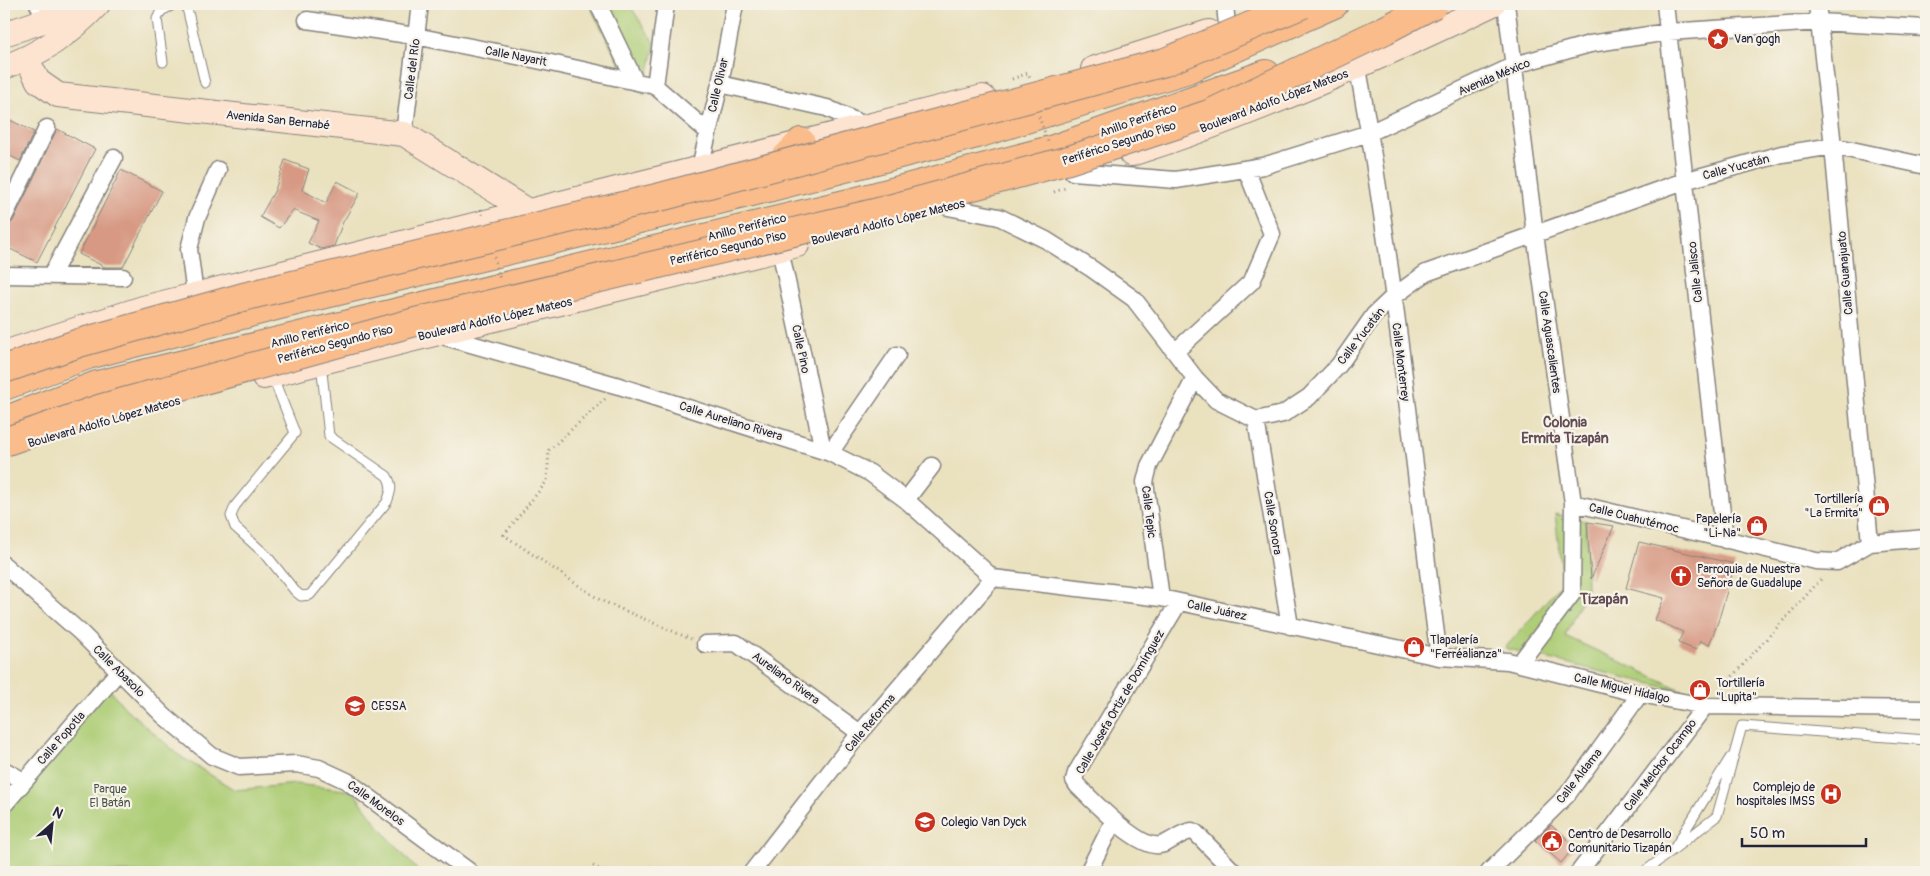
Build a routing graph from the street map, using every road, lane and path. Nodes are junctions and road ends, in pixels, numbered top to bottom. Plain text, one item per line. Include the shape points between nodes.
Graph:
1 (86, 4) edge
2 (98, 4) edge
3 (175, 4) edge
4 (186, 4) edge
5 (420, 4) edge
6 (598, 4) edge
7 (666, 4) edge
8 (735, 4) edge
9 (1275, 4) edge
10 (1304, 4) edge
11 (1334, 4) edge
12 (1418, 4) edge
13 (1434, 4) edge
14 (1493, 4) edge
15 (1506, 4) edge
16 (1665, 4) edge
17 (1817, 4) edge
18 (42, 12) edge
19 (1226, 15) edge
20 (307, 20) dead end
21 (1819, 22) junction
22 (1926, 28) edge
23 (1668, 32) junction
24 (4, 34) edge
25 (416, 36) junction
26 (27, 59) junction
27 (164, 62) dead end
28 (1515, 65) junction
29 (4, 67) edge
30 (1358, 69) junction
31 (1028, 73) dead end
32 (635, 81) junction
33 (205, 83) dead end
34 (720, 84) junction
35 (655, 86) junction
36 (1015, 87) dead end
37 (1038, 116) dead end
38 (866, 126) junction
39 (47, 128) dead end
40 (707, 131) junction
41 (1370, 133) junction
42 (404, 134) junction
43 (802, 142) junction
44 (1833, 146) junction
45 (1050, 149) dead end
46 (114, 158) dead end
47 (700, 166) junction
48 (1926, 166) edge
49 (1246, 169) junction
50 (218, 170) dead end
51 (1071, 179) junction
52 (1684, 181) junction
53 (1051, 184) dead end
54 (752, 192) junction
55 (948, 207) junction
56 (481, 209) dead end
57 (526, 210) junction
58 (4, 218) edge
59 (486, 228) dead end
60 (1535, 234) junction
61 (780, 249) junction
62 (494, 256) dead end
63 (4, 274) edge
64 (51, 276) junction
65 (123, 277) dead end
66 (501, 284) dead end
67 (195, 295) junction
68 (1393, 297) junction
69 (433, 333) junction
70 (1176, 351) junction
71 (4, 353) edge
72 (897, 355) dead end
73 (321, 362) junction
74 (4, 369) edge
75 (272, 375) junction
76 (1195, 378) junction
77 (4, 386) edge
78 (619, 386) junction
79 (1256, 420) junction
80 (4, 421) edge
81 (4, 442) edge
82 (826, 451) junction
83 (4, 453) edge
84 (932, 466) dead end
85 (906, 500) junction
86 (1573, 503) junction
87 (1926, 538) edge
88 (1725, 540) junction
89 (1870, 543) junction
90 (1837, 562) junction
91 (4, 565) edge
92 (993, 578) junction
93 (1161, 598) junction
94 (1179, 602) junction
95 (1290, 626) junction
96 (706, 644) joint
97 (1438, 657) junction
98 (1519, 664) junction
99 (119, 671) junction
100 (1640, 694) junction
101 (1705, 706) junction
102 (1926, 709) edge
103 (860, 733) junction
104 (1926, 740) edge
105 (1736, 747) junction
106 (239, 767) joint
107 (4, 770) edge
108 (24, 782) junction
109 (4, 805) edge
110 (1113, 822) junction
111 (1672, 851) junction
112 (593, 866) dead end
113 (470, 872) edge
114 (605, 872) edge
115 (648, 872) edge
116 (659, 872) edge
117 (752, 872) edge
118 (1088, 872) edge
119 (1234, 872) edge
120 (1489, 872) edge
121 (1579, 872) edge
122 (1644, 872) edge

1 - 18 main road
2 - 26 main road via 76,27
3 - 27 lane via 161,11 157,19
4 - 33 lane
5 - 25 street, Calle del Río
6 - 32 street
7 - 35 street
8 - 34 street, Calle Olivar
9 - 19 main road
10 - 74 highway, bridge via 1165,62 664,196 248,296 79,343
11 - 54 highway via 1188,69 977,134
12 - 80 highway, Anillo Periférico via 1248,82 1054,149 857,201 97,386
13 - 81 highway, Periférico Segundo Piso, bridge via 1209,114 1069,160 878,212 419,321 102,408
14 - 30 main road, Boulevard Adolfo López Mateos
15 - 28 street, Calle Aguascalientes
16 - 23 street, Calle Jalisco
17 - 21 street, Calle Guanajuato
18 - 24 main road
19 - 38 main road via 1072,75
20 - 25 street, Calle Nayarit
21 - 22 street, Avenida México
21 - 23 street, Avenida México
21 - 44 street, Calle Guanajuato
23 - 28 street, Avenida México via 1590,44
23 - 52 street, Calle Jalisco
25 - 32 street, Calle Nayarit
25 - 42 street, Calle del Río
26 - 29 main road
26 - 42 main road, Avenida San Bernabé via 38,82 58,95
28 - 41 street, Avenida México
28 - 60 street, Calle Aguascalientes
30 - 41 street, Calle Monterrey
30 - 51 main road, Boulevard Adolfo López Mateos
31 - 36 path via 1012,79
32 - 35 street, Calle Nayarit
34 - 38 street via 827,108
34 - 40 street, Calle Olivar
35 - 40 street, Calle Nayarit
37 - 45 path, bridge
38 - 43 main road
39 - 58 street
40 - 47 street, Calle Olivar
41 - 49 street, Avenida México
41 - 68 street, Calle Monterrey
42 - 57 main road, Avenida San Bernabé
43 - 47 main road
43 - 54 highway
44 - 48 street, Calle Yucatán
44 - 52 street, Calle Yucatán via 1782,154
44 - 89 street, Calle Guanajuato
46 - 64 street
47 - 57 main road
49 - 51 street, Avenida México via 1176,180
49 - 70 street via 1272,234 1252,281
50 - 67 street via 197,218 190,249
51 - 53 path via 1054,192
51 - 55 main road, Boulevard Adolfo López Mateos
52 - 60 street, Calle Yucatán
52 - 88 street, Calle Jalisco
54 - 77 highway via 203,325 88,355
55 - 61 main road, Boulevard Adolfo López Mateos
55 - 70 street via 999,217 1046,240 1092,269 1134,299
56 - 59 path, bridge
57 - 67 main road
60 - 68 street, Calle Yucatán via 1426,273
60 - 86 street, Calle Aguascalientes
61 - 69 main road, Boulevard Adolfo López Mateos
61 - 82 street, Calle Pino
62 - 66 path, bridge
63 - 64 street
64 - 65 street
67 - 71 main road via 143,308
68 - 79 street, Calle Yucatán via 1374,315 1339,365 1309,397 1283,414
68 - 97 street, Calle Monterrey
69 - 73 main road, Boulevard Adolfo López Mateos
69 - 78 street, Calle Aureliano Rivera
70 - 76 street
72 - 82 street
73 - 75 main road, Boulevard Adolfo López Mateos
73 - 75 lane via 329,436 387,476 391,491 387,502 310,595 301,596 295,591 267,556 235,527 231,516 235,506 295,433
75 - 83 main road, Boulevard Adolfo López Mateos via 141,409
76 - 79 street via 1216,400
76 - 93 street, Calle Tepic via 1149,466 1145,482
78 - 82 street, Calle Aureliano Rivera
78 - 96 path via 549,450 548,481 504,535 600,600
79 - 95 street, Calle Sonora
82 - 85 street, Calle Aureliano Rivera via 870,472
84 - 85 street
85 - 92 street, Calle Aureliano Rivera
86 - 88 street, Calle Cuahutémoc
86 - 98 street, Calle Aguascalientes via 1572,594
87 - 89 street
88 - 90 street, Calle Cuahutémoc via 1816,561
89 - 90 street
90 - 101 path
91 - 99 street, Calle Abasolo
92 - 93 street, Calle Juárez
92 - 103 street, Calle Reforma
93 - 94 street, Calle Juárez
94 - 95 street, Calle Juárez
94 - 110 street, Calle Josefa Ortiz de Domínguez via 1076,773 1074,780 1077,785
95 - 97 street, Calle Juárez
96 - 103 street, Aureliano Rivera via 736,643
97 - 98 street, Calle Miguel Hidalgo
98 - 100 street, Calle Miguel Hidalgo
99 - 106 street, Calle Abasolo via 164,716 212,756
99 - 108 street, Calle Popotla
100 - 101 street, Calle Miguel Hidalgo
100 - 120 street, Calle Aldama via 1567,795
101 - 102 street, Calle Miguel Hidalgo
101 - 121 street, Calle Melchor Ocampo
103 - 117 street, Calle Reforma
104 - 105 lane via 1742,726
105 - 111 lane
105 - 111 lane via 1716,816
106 - 113 street, Calle Morelos via 296,764 319,768 340,778
107 - 108 street
108 - 109 street, Calle Popotla
110 - 118 street
110 - 119 street, Calle Josefa Ortiz de Domínguez via 1151,845 1162,845 1188,832 1196,833
111 - 122 lane
112 - 114 path
115 - 116 path via 651,867

